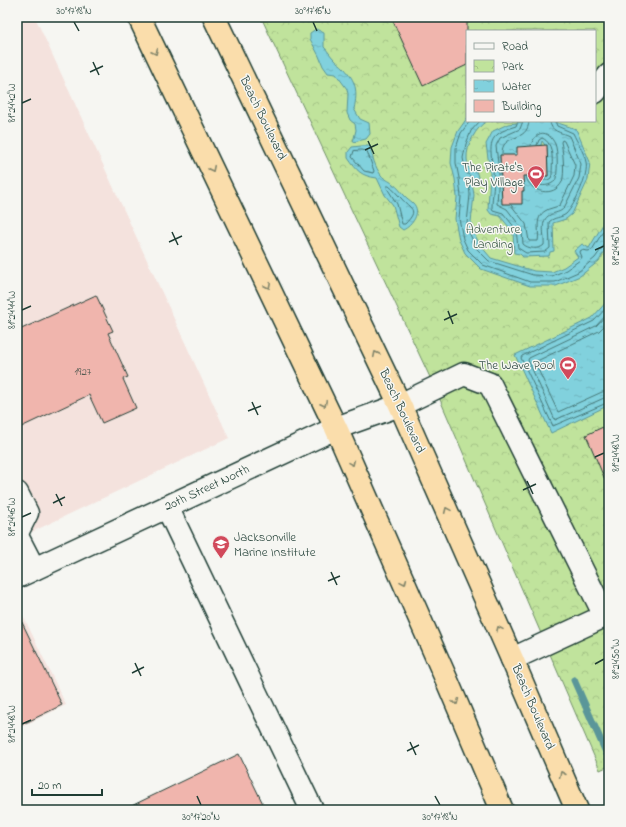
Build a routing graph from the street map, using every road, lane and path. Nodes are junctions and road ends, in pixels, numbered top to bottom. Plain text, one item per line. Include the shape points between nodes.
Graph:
1 (138, 17) edge
2 (214, 17) edge
3 (609, 75) edge
4 (596, 91) edge
5 (400, 405) junction
6 (336, 428) junction
7 (17, 493) edge
8 (167, 507) junction
9 (17, 535) edge
10 (26, 573) edge
11 (607, 615) edge
12 (512, 659) junction
13 (312, 810) edge
14 (502, 810) edge
15 (577, 810) edge

1 -> 6 highway
5 -> 2 highway, Beach Boulevard
3 - 4 street
5 - 6 street, 20th Street North
5 - 11 street, 20th Street North via 464,374 490,384
12 -> 5 highway, Beach Boulevard
6 - 8 street, 20th Street North
6 -> 14 highway
7 - 9 street via 27,513
8 - 10 street, 20th Street North
8 - 13 street
9 - 10 street
11 - 12 street
15 -> 12 highway, Beach Boulevard

